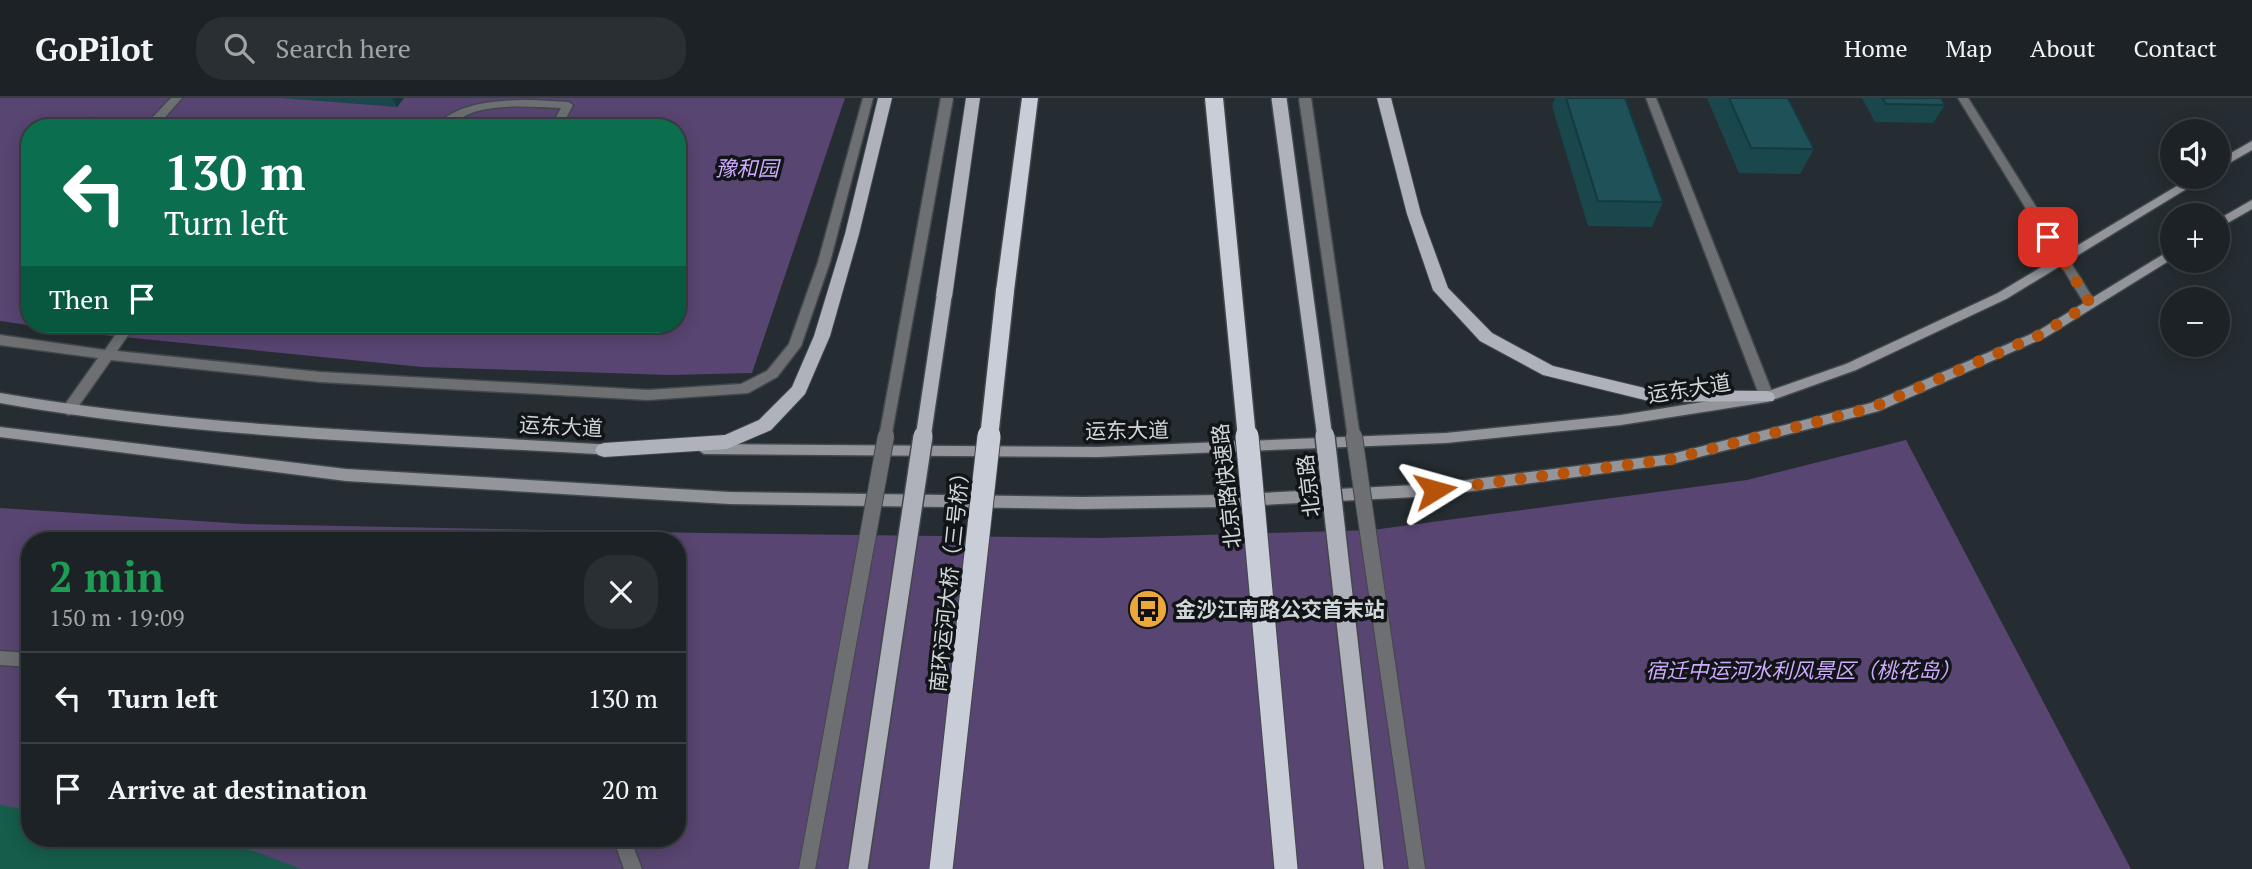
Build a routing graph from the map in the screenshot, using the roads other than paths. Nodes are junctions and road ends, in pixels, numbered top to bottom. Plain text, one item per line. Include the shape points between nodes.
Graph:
1 (177, 98) edge
2 (868, 98) edge
3 (885, 98) edge
4 (947, 98) edge
5 (973, 98) edge
6 (1030, 98) edge
7 (1214, 98) edge
8 (1279, 98) edge
9 (1304, 98) edge
10 (1384, 98) edge
11 (1651, 98) edge
12 (1963, 98) edge
13 (158, 119) edge
14 (444, 119) edge
15 (560, 119) edge
16 (2252, 145) edge
17 (2230, 158) edge
18 (2180, 189) edge
19 (2252, 204) edge
20 (2230, 217) edge
21 (2062, 260) junction
22 (2160, 260) edge
23 (2090, 303) junction
24 (124, 333) edge
25 (0, 340) edge
26 (108, 355) junction
27 (1767, 397) junction
28 (0, 398) edge
29 (68, 410) junction
30 (0, 432) edge
31 (604, 450) junction
32 (0, 658) edge
33 (21, 659) edge
34 (624, 847) edge
35 (633, 869) edge
36 (807, 869) edge
37 (858, 869) edge
38 (942, 869) edge
39 (1286, 869) edge
40 (1374, 869) edge
41 (1417, 869) edge

1 - 13 lane
2 - 26 lane via 824,262 795,346 772,374 743,389 621,394 320,377
3 - 31 main road via 822,336 799,390 765,425 727,442
4 - 36 lane, bridge
5 - 37 main road, 南环运河大桥（三号桥）, bridge
6 - 38 highway, 南环运河大桥（三号桥）, bridge
7 - 39 highway, 北京路快速路, bridge
8 - 40 main road, 北京路, bridge via 1320,397
9 - 41 lane, bridge
10 - 27 main road via 1413,214 1441,290 1486,337 1549,371 1653,396
11 - 27 lane
12 - 21 lane
14 - 15 lane via 462,107 513,102 568,106
16 - 17 main road
18 - 21 main road, 运东大道
19 - 20 main road
21 - 23 lane
21 - 27 main road, 运东大道 via 2002,296 1851,367
22 - 23 main road
23 - 30 main road via 2042,334 1874,407 1672,459 1435,490 1082,503 729,498 346,475
24 - 26 lane
25 - 26 lane
26 - 29 lane
27 - 31 main road, 运东大道 via 1621,420 1446,438 1220,449
28 - 29 main road, 运东大道
29 - 31 main road, 运东大道 via 321,434
32 - 33 lane
34 - 35 lane

